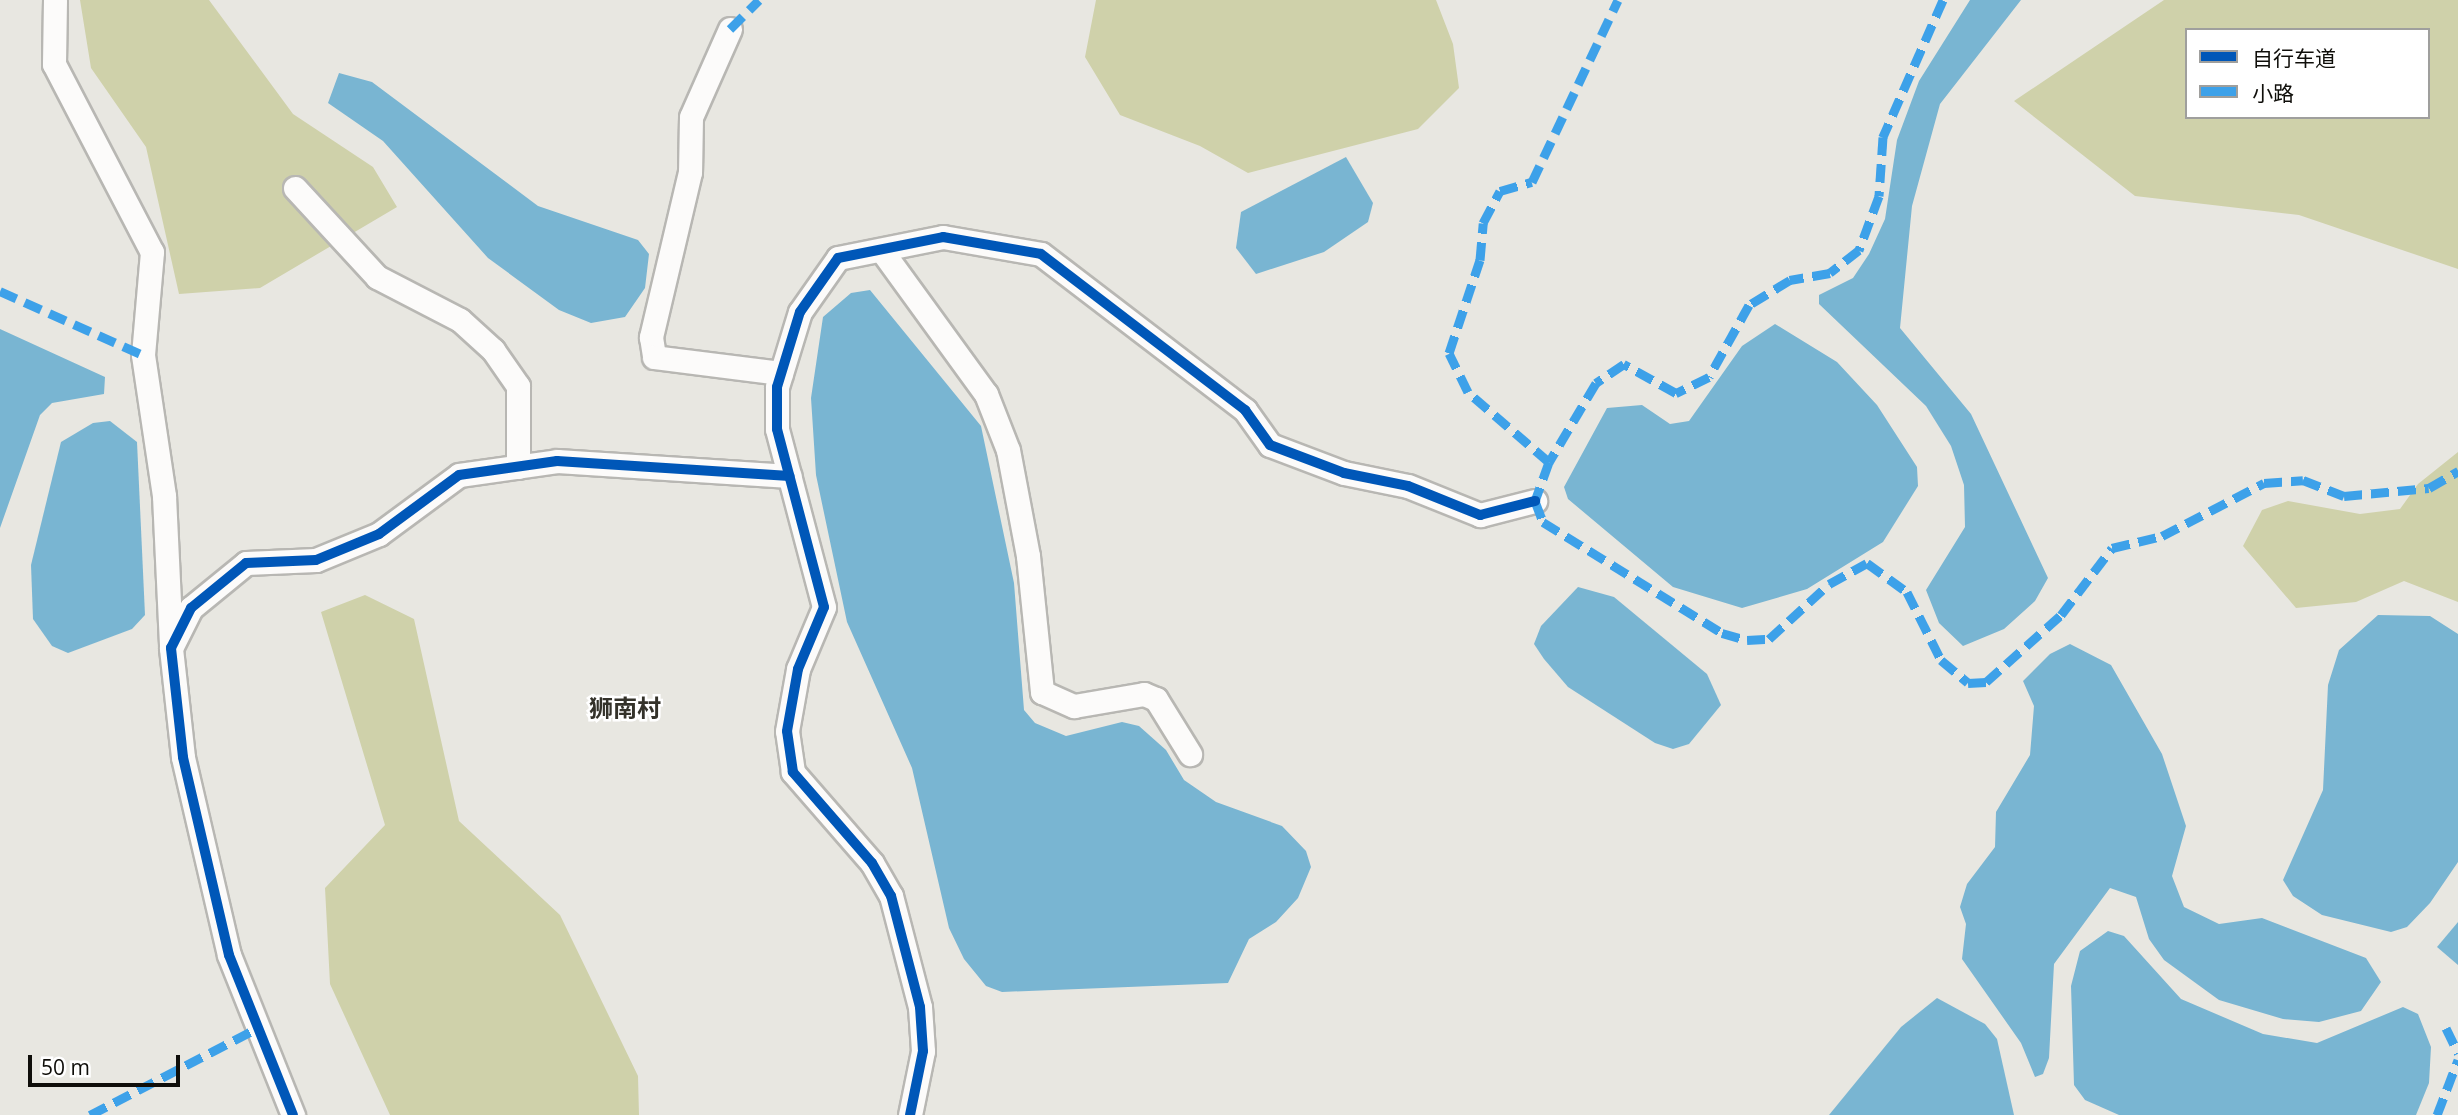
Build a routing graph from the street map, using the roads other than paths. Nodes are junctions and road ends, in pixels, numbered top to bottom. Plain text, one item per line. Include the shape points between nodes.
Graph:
1 (55, 0) edge
2 (730, 29) dead end
3 (295, 188) dead end
4 (882, 251) junction
5 (782, 373) junction
6 (518, 467) junction
7 (790, 476) junction
8 (1535, 501) dead end
9 (171, 648) junction
10 (1190, 754) dead end
11 (293, 1115) edge
12 (910, 1115) edge

1 - 9 street via 54,64 152,252 143,355 164,496
2 - 5 street via 691,117 690,172 650,337 654,357
3 - 6 street via 377,277 460,320 493,349 518,386
4 - 5 street via 838,258 800,312
4 - 8 street via 943,237 1041,254 1245,410 1270,445 1344,473 1408,486 1480,515
4 - 10 street via 986,394 1008,450 1019,493 1042,692 1074,706 1144,694 1156,699
5 - 7 street via 777,429
6 - 7 street via 556,461
6 - 9 street via 459,475 379,534 316,560 246,563 191,608
7 - 12 street via 824,607 798,669 787,731 793,772 872,863 891,897 920,1018 923,1051
9 - 11 street via 183,757 229,955

